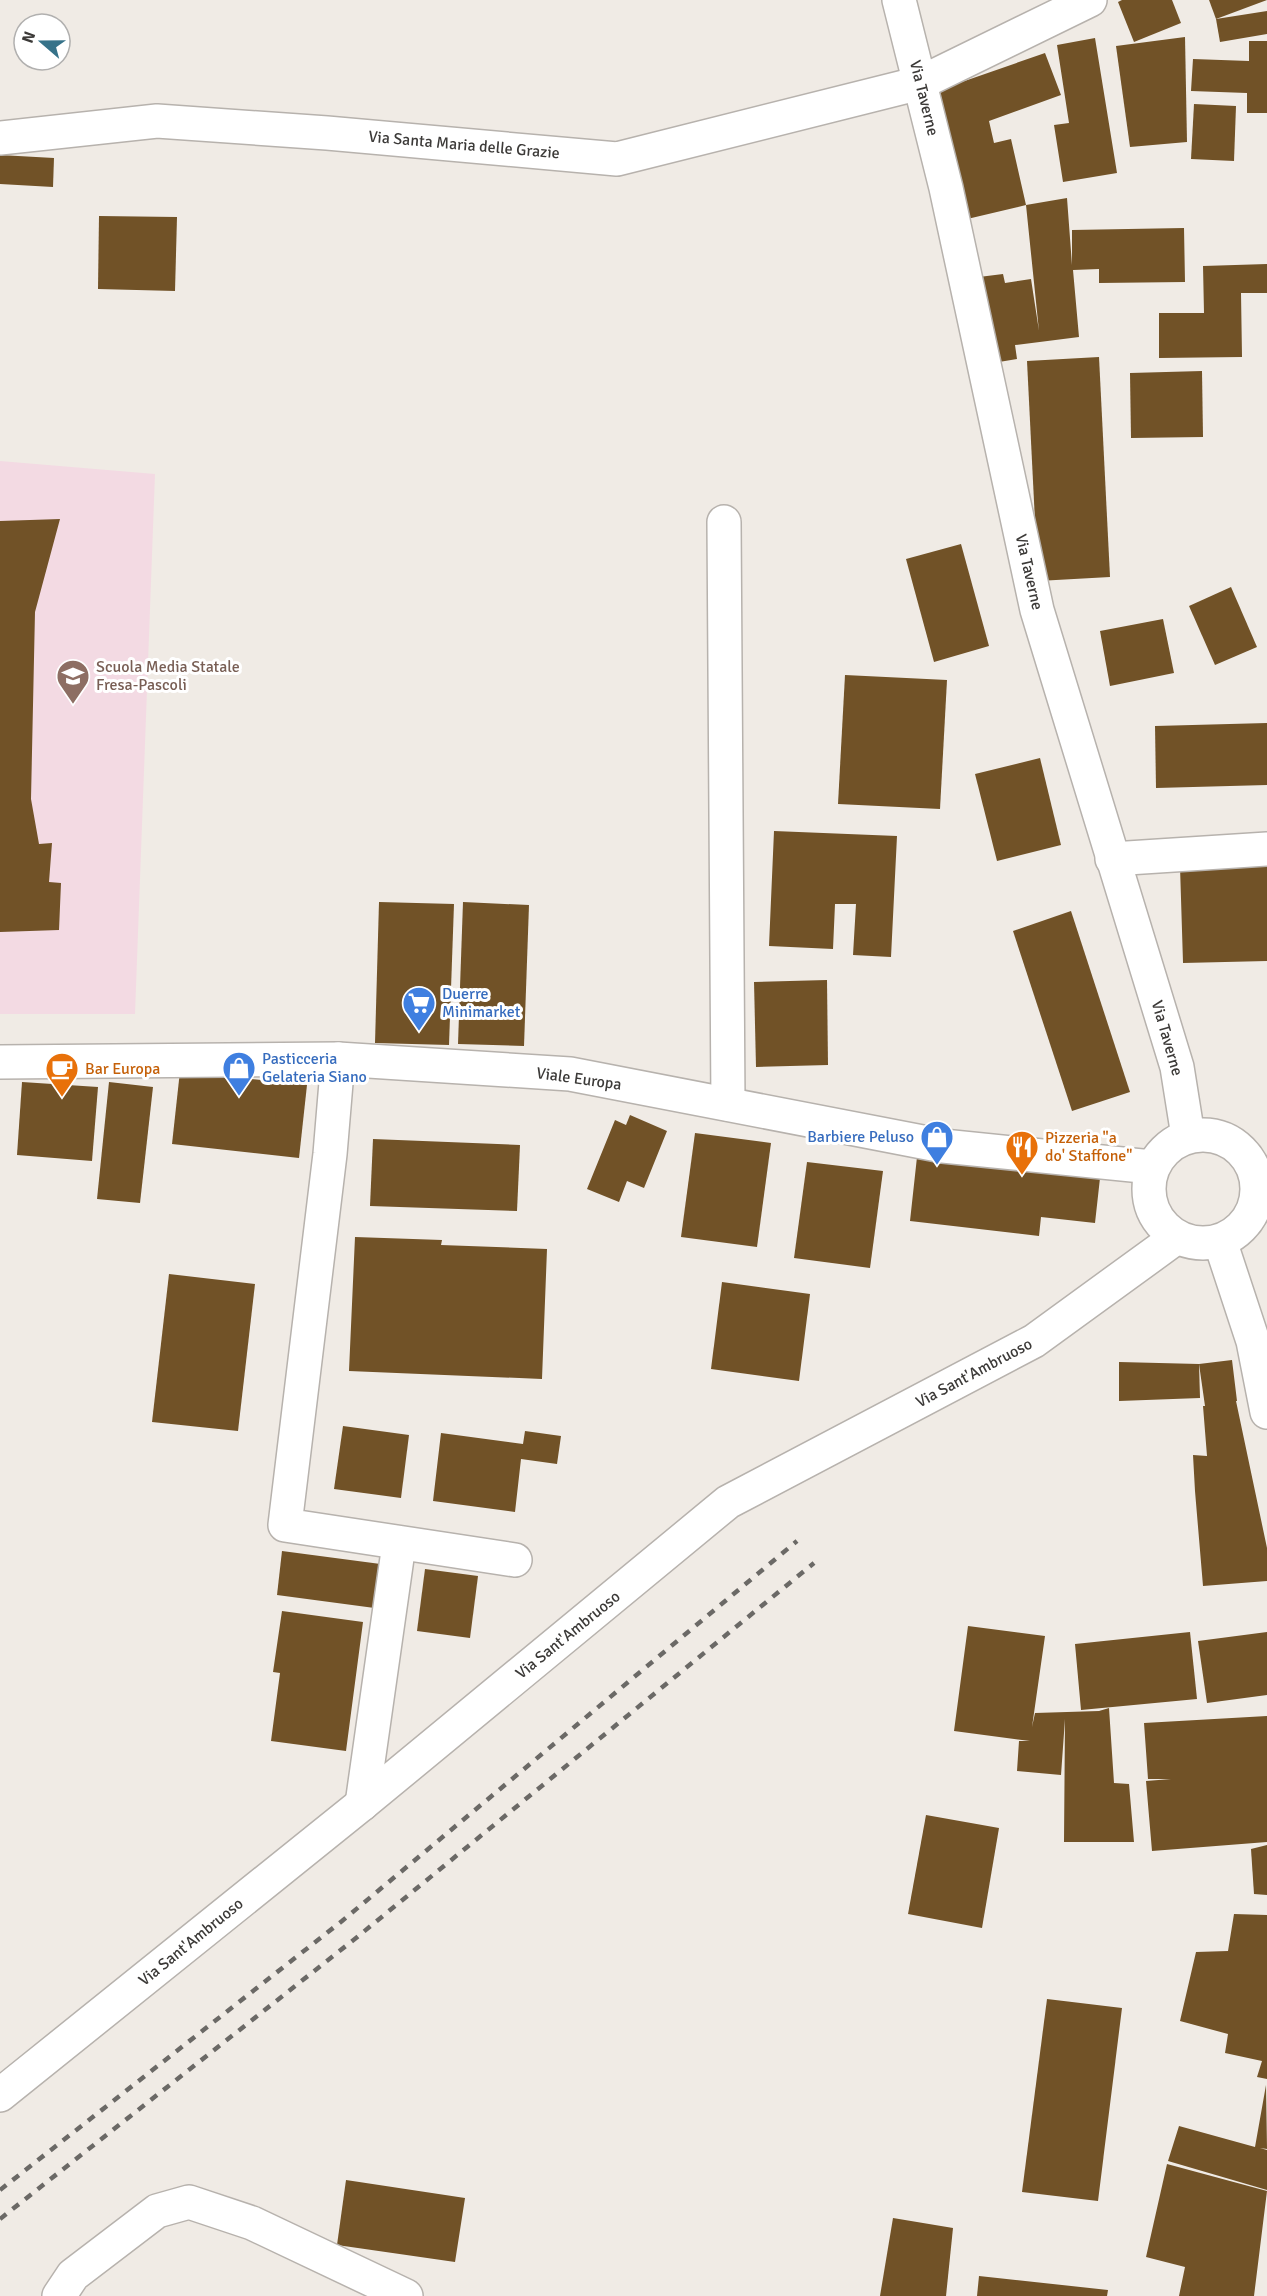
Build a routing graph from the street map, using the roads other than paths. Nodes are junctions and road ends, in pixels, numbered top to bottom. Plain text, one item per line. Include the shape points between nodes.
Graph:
1 (899, 0) edge
2 (1090, 0) edge
3 (920, 83) junction
4 (0, 138) edge
5 (724, 522) dead end
6 (1267, 849) edge
7 (1112, 859) junction
8 (338, 1059) junction
9 (0, 1062) edge
10 (728, 1104) junction
11 (1188, 1136) junction
12 (1152, 1167) junction
13 (1261, 1167) edge
14 (1177, 1238) junction
15 (1220, 1241) junction
16 (1267, 1410) edge
17 (399, 1544) junction
18 (515, 1560) dead end
19 (362, 1804) junction
20 (0, 2095) edge
21 (59, 2296) edge
22 (406, 2296) edge

1 - 3 street, Via Taverne
2 - 3 street, Via Santa Maria delle Grazie
3 - 4 street, Via Santa Maria delle Grazie via 617,159 157,121
3 - 7 street, Via Taverne via 1037,610
5 - 10 street
6 - 7 street
7 - 11 street, Via Taverne via 1177,1067
8 - 9 street, Viale Europa
8 - 10 street, Viale Europa via 570,1074
8 - 17 street via 285,1525
10 - 12 street, Viale Europa via 943,1146
11 - 12 street via 1170,1145
11 - 13 street via 1209,1134 1228,1140
12 - 14 street via 1149,1195 1154,1214
13 - 15 street via 1253,1212 1242,1227
14 - 15 street via 1200,1244
14 - 19 street, Via Sant'Ambruoso via 1034,1341 728,1502
15 - 16 street via 1253,1341
17 - 18 street
17 - 19 street
19 - 20 street, Via Sant'Ambruoso
21 - 22 street via 73,2275 157,2211 189,2202 252,2223

